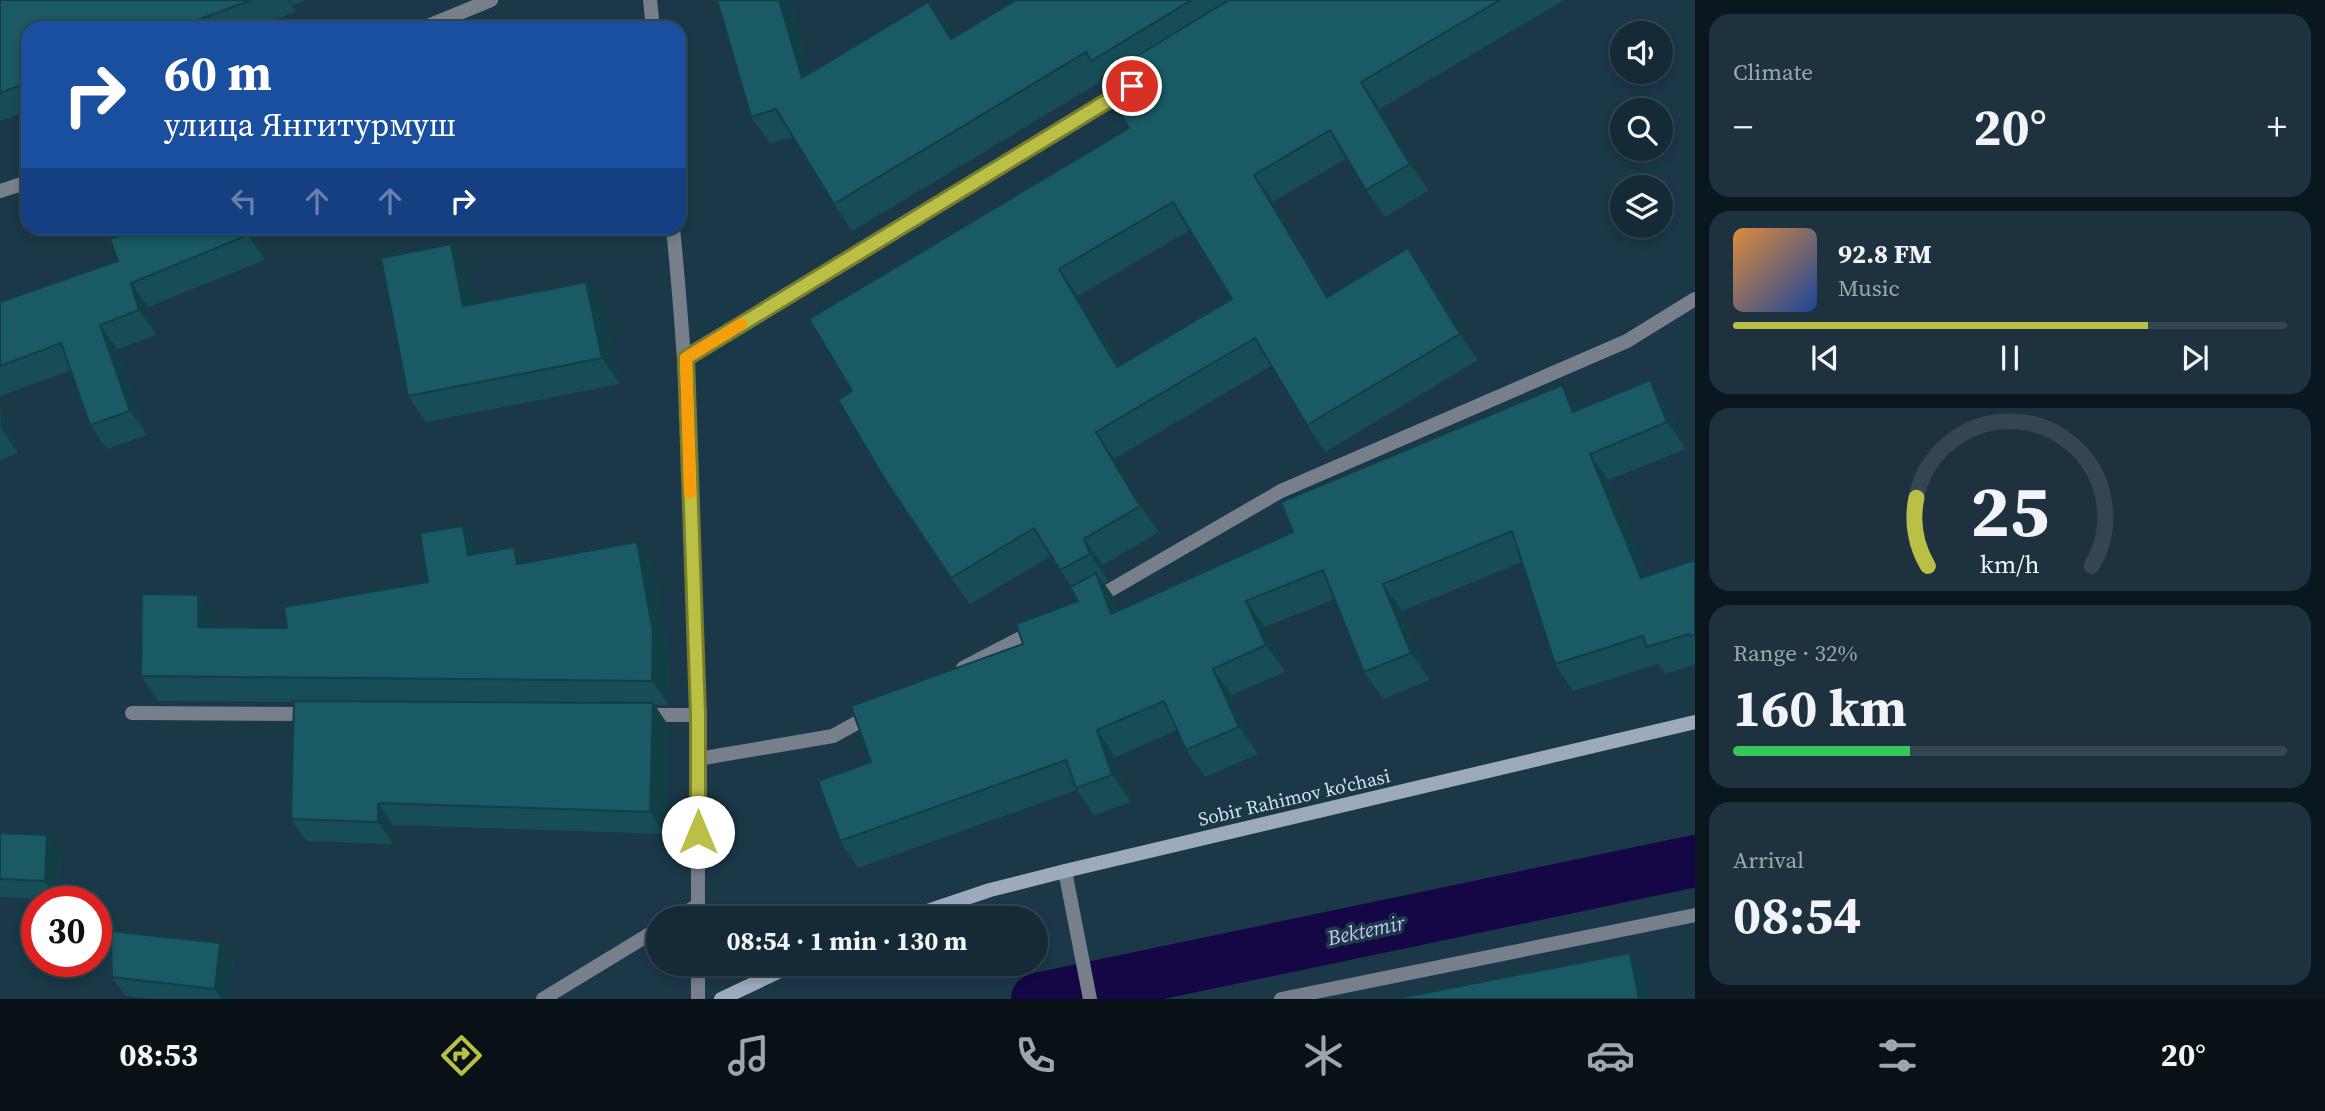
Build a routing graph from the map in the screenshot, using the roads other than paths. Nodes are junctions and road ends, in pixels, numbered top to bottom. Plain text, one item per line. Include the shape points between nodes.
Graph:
1 (491, 0) edge
2 (650, 0) edge
3 (440, 21) edge
4 (652, 21) edge
5 (1144, 79) edge
6 (21, 184) edge
7 (0, 191) edge
8 (674, 235) edge
9 (1695, 299) edge
10 (686, 358) junction
11 (1079, 608) edge
12 (1054, 620) edge
13 (943, 678) edge
14 (882, 710) edge
15 (132, 713) dead end
16 (325, 714) edge
17 (629, 715) edge
18 (698, 715) junction
19 (1695, 722) edge
20 (698, 760) junction
21 (1065, 871) junction
22 (698, 906) edge
23 (944, 906) edge
24 (1695, 915) edge
25 (646, 936) edge
26 (698, 976) edge
27 (769, 976) edge
28 (543, 999) edge
29 (698, 999) edge
30 (721, 999) edge
31 (1090, 999) edge
32 (1281, 999) edge

1 - 3 street
2 - 4 street
5 - 10 street
6 - 7 street
8 - 10 street
9 - 11 street via 1627,341 1281,491
10 - 18 street
12 - 13 street
14 - 20 street via 833,736
15 - 16 street
17 - 18 street
18 - 20 street
19 - 21 street, Sobir Rahimov ko'chasi
20 - 22 street
21 - 23 street, Sobir Rahimov ko'chasi
21 - 31 street
24 - 32 street
25 - 28 street
26 - 29 street
27 - 30 street

